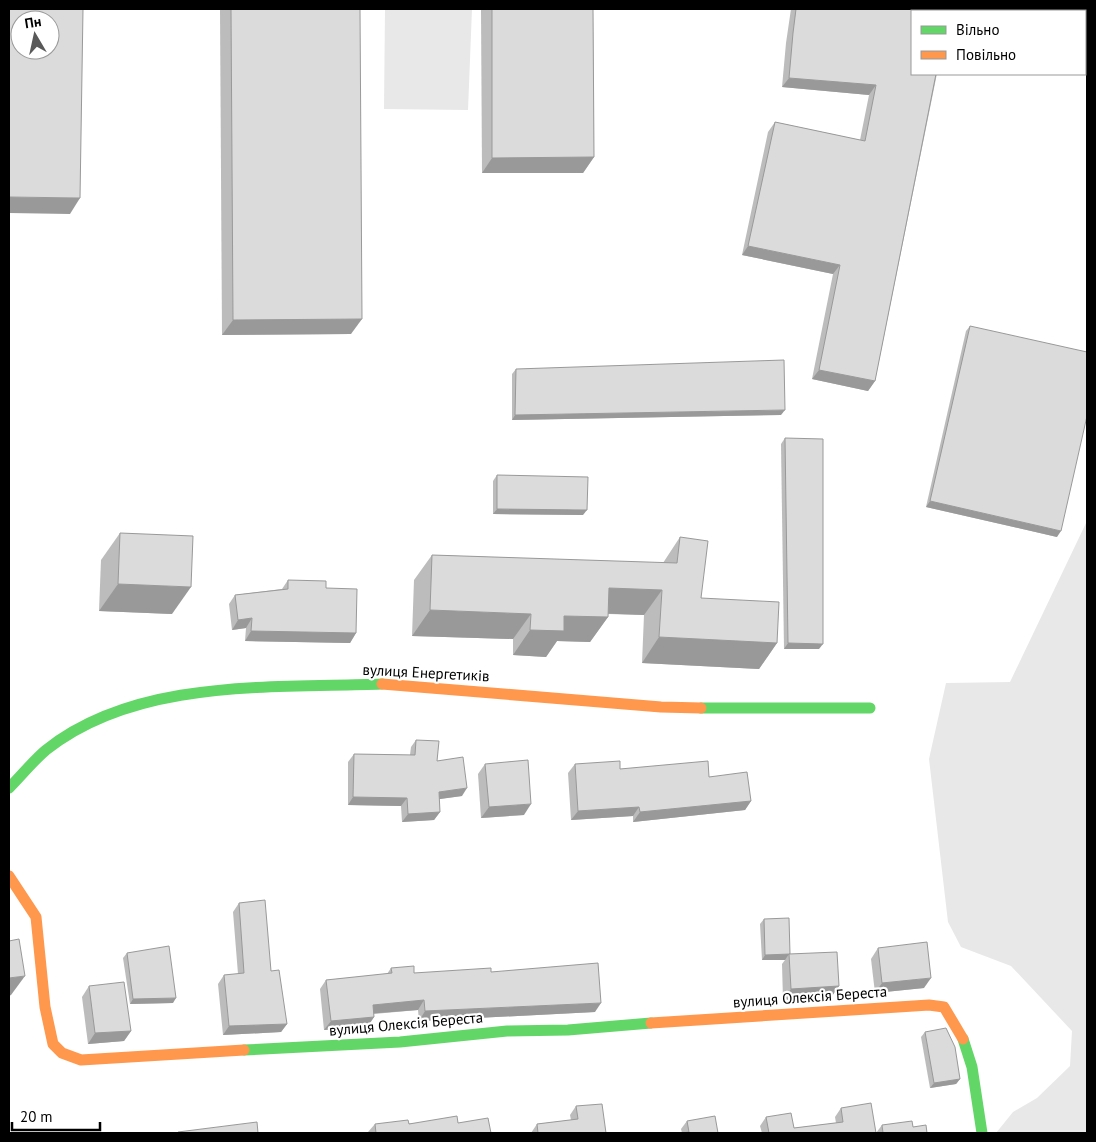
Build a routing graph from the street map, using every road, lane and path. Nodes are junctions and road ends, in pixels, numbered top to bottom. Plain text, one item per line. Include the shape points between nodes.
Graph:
1 (870, 708) dead end
2 (9, 788) edge
3 (9, 876) edge
4 (982, 1133) edge

1 - 2 street, вулиця Енергетиків via 661,707 385,684 190,693 162,697 99,719 46,750
3 - 4 street, вулиця Олексія Береста via 36,917 45,1007 53,1044 62,1053 81,1060 400,1042 507,1031 568,1030 705,1018 929,1005 944,1007 963,1036 970,1055

